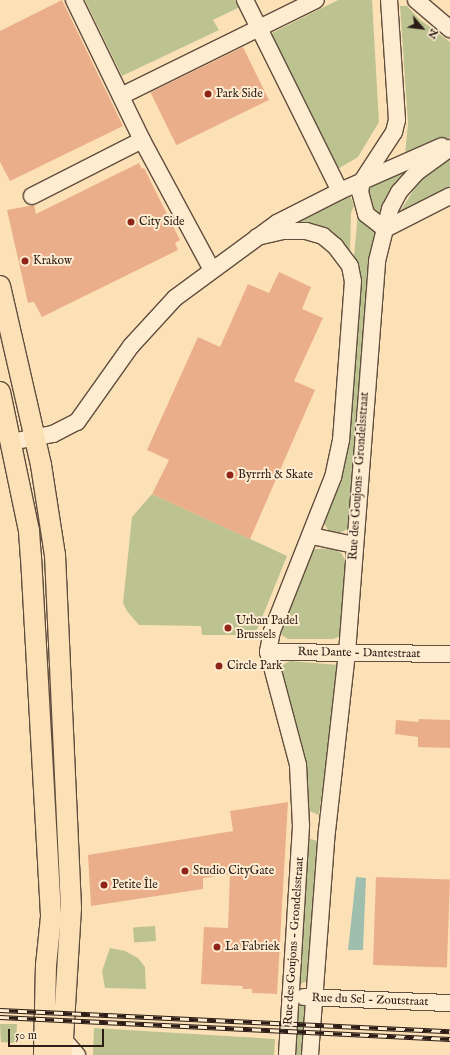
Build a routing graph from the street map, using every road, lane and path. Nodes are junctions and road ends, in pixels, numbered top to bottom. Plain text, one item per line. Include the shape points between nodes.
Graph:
1 (74, 0) edge
2 (245, 0) edge
3 (316, 0) edge
4 (389, 0) edge
5 (416, 0) edge
6 (259, 29) junction
7 (450, 29) edge
8 (120, 96) junction
9 (142, 140) junction
10 (450, 143) edge
11 (450, 148) edge
12 (362, 181) junction
13 (340, 191) junction
14 (32, 196) dead end
15 (450, 196) edge
16 (385, 229) junction
17 (257, 238) junction
18 (211, 268) junction
19 (0, 286) edge
20 (0, 392) edge
21 (35, 437) junction
22 (12, 442) junction
23 (312, 536) junction
24 (354, 545) junction
25 (59, 649) junction
26 (36, 650) junction
27 (268, 652) junction
28 (347, 653) junction
29 (450, 654) edge
30 (301, 826) junction
31 (327, 830) junction
32 (289, 996) junction
33 (313, 997) junction
34 (450, 1003) edge
35 (63, 1047) edge
36 (44, 1055) edge
37 (77, 1055) edge
38 (286, 1055) edge
39 (310, 1055) edge

1 - 8 street
2 - 6 street
3 - 6 street
4 - 12 street via 397,120 386,148
5 - 7 street
6 - 8 street
6 - 13 street
8 - 9 street
9 - 14 street
9 - 18 street
10 - 12 street
11 - 16 street, Rue des Goujons - Grondelsstraat via 417,172 399,192
12 - 13 street
12 - 16 street via 361,202 366,214
13 - 17 street via 277,223
15 - 16 street
16 - 24 street, Rue des Goujons - Grondelsstraat via 376,261
17 - 18 street
17 - 23 street, Rue des Goujons - Grondelsstraat via 284,231 306,231 323,236 335,246 350,266 353,282 341,440 333,477
18 - 21 street via 175,298 131,346 77,422 66,430
19 - 21 main road
20 - 22 main road
21 - 22 street
21 - 25 main road via 55,555
22 - 26 main road via 29,531
23 - 24 street
23 - 27 street, Rue des Goujons - Grondelsstraat via 272,631
24 - 28 street, Rue des Goujons - Grondelsstraat
25 - 26 street
25 - 35 main road via 71,908
26 - 36 main road via 51,917 46,965
27 - 28 street, Rue Dante - Dantestraat
27 - 30 street, Rue des Goujons - Grondelsstraat via 298,765
28 - 29 street, Rue Dante - Dantestraat
28 - 31 street, Rue des Goujons - Grondelsstraat
30 - 31 street
30 - 32 street, Rue des Goujons - Grondelsstraat
31 - 33 street, Rue des Goujons - Grondelsstraat
32 - 33 street, Rue du Sel - Zoutstraat
32 - 38 street, Rue des Goujons - Grondelsstraat
33 - 34 street, Rue du Sel - Zoutstraat
33 - 39 street, Rue des Goujons - Grondelsstraat
35 - 37 street

